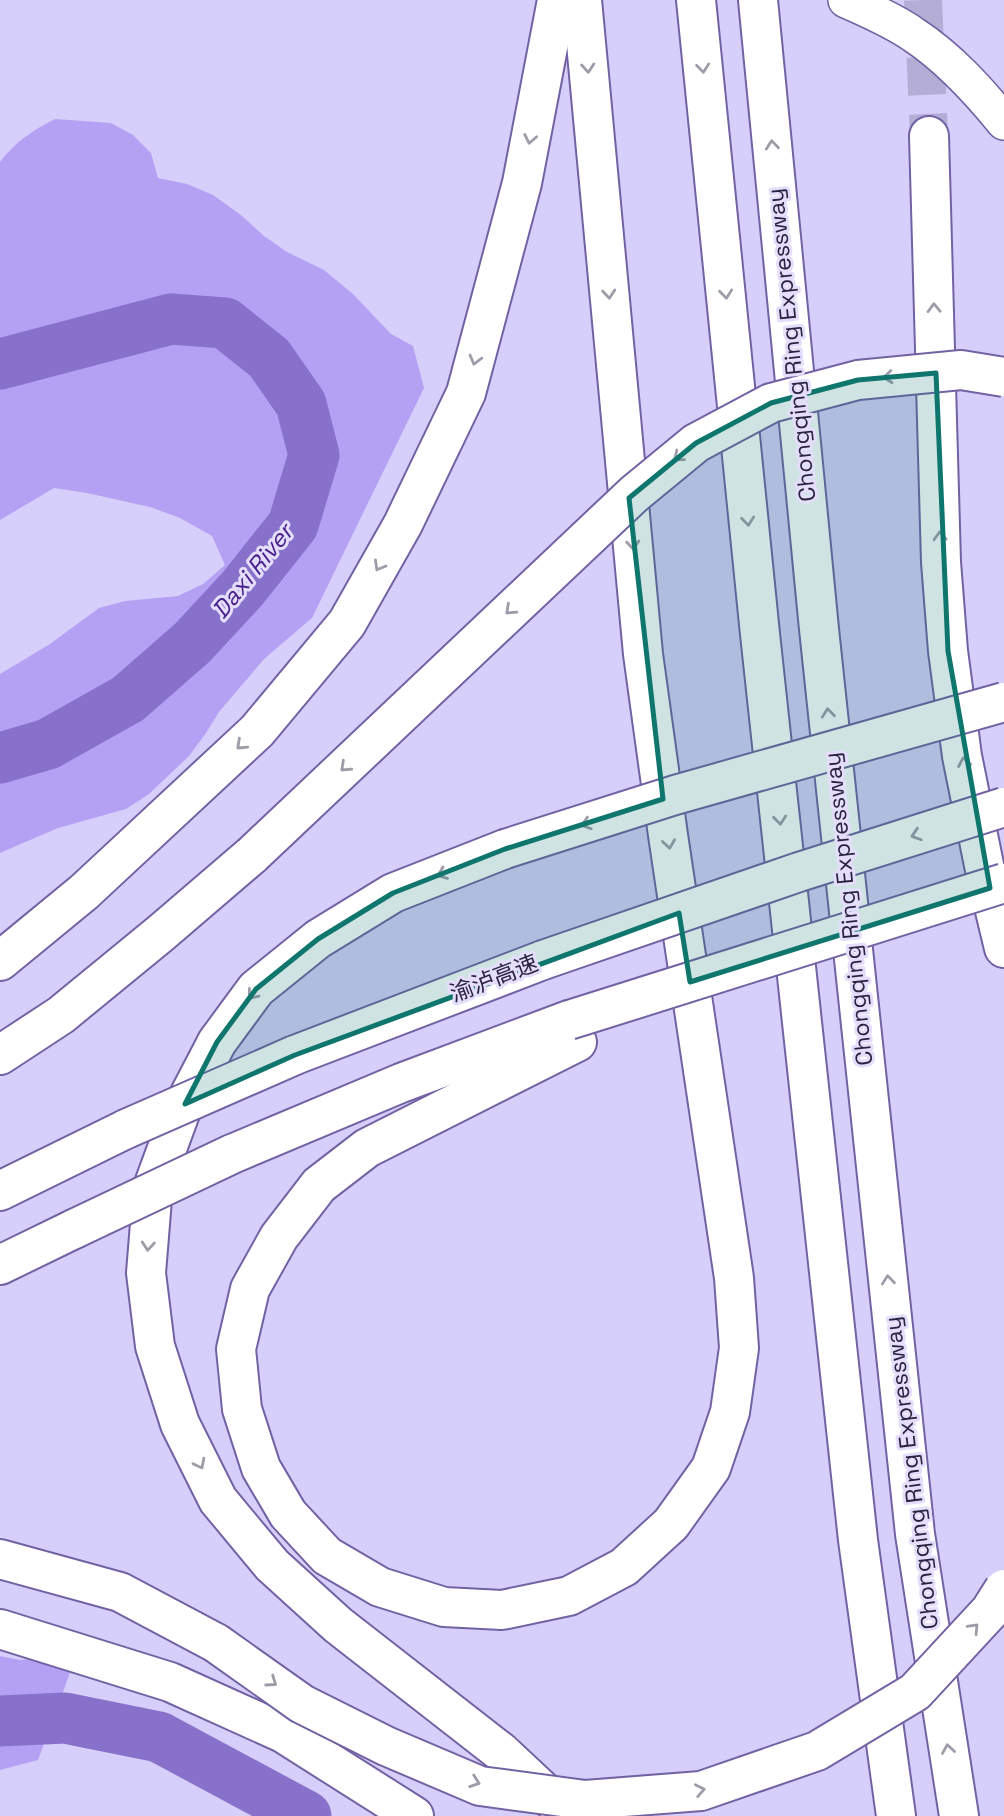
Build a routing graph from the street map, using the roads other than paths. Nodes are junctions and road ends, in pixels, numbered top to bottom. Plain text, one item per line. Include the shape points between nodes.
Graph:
1 (557, 0) edge
2 (582, 0) edge
3 (696, 0) edge
4 (758, 0) edge
5 (857, 5) edge
6 (1004, 122) edge
7 (929, 136) tunnel mouth
8 (1004, 377) edge
9 (1004, 702) edge
10 (1004, 807) edge
11 (1004, 883) edge
12 (1004, 948) edge
13 (0, 961) edge
14 (573, 1031) junction
15 (0, 1055) edge
16 (0, 1191) edge
17 (0, 1265) edge
18 (0, 1559) edge
19 (1004, 1589) edge
20 (0, 1629) edge
21 (414, 1816) edge
22 (570, 1816) edge
23 (896, 1816) edge
24 (959, 1816) edge

1 -> 13 highway via 522,183 466,393 347,623 257,730 84,892
2 -> 14 highway via 643,654 734,1278 739,1348 730,1412 711,1468 671,1524 624,1567 569,1596 502,1610 444,1607 380,1587 327,1556 288,1514 261,1468 242,1409 236,1349 250,1289 279,1237 318,1185 379,1141
3 -> 23 highway via 849,1460
24 -> 4 highway, Chongqing Ring Expressway via 914,1521 823,670
5 - 6 main road via 913,34 982,94
12 -> 7 highway via 962,756 948,651 941,562
8 -> 15 highway, bridge via 961,370 858,380 771,403 696,443 634,494 252,855 61,1015
9 -> 22 highway, bridge via 675,795 505,849 393,893 318,939 256,989 217,1042 180,1113 153,1187 146,1273 155,1346 171,1398 218,1500 272,1565 338,1625 501,1752
10 -> 16 highway, 渝泸高速, bridge via 543,960 295,1055 126,1129
11 - 14 highway, bridge via 813,944
14 - 17 highway, bridge via 401,1083 232,1154
18 -> 19 highway, bridge via 120,1592 216,1643 302,1703 480,1786 585,1800 701,1791 817,1751 915,1692 990,1611
20 - 21 highway via 195,1693 283,1733

